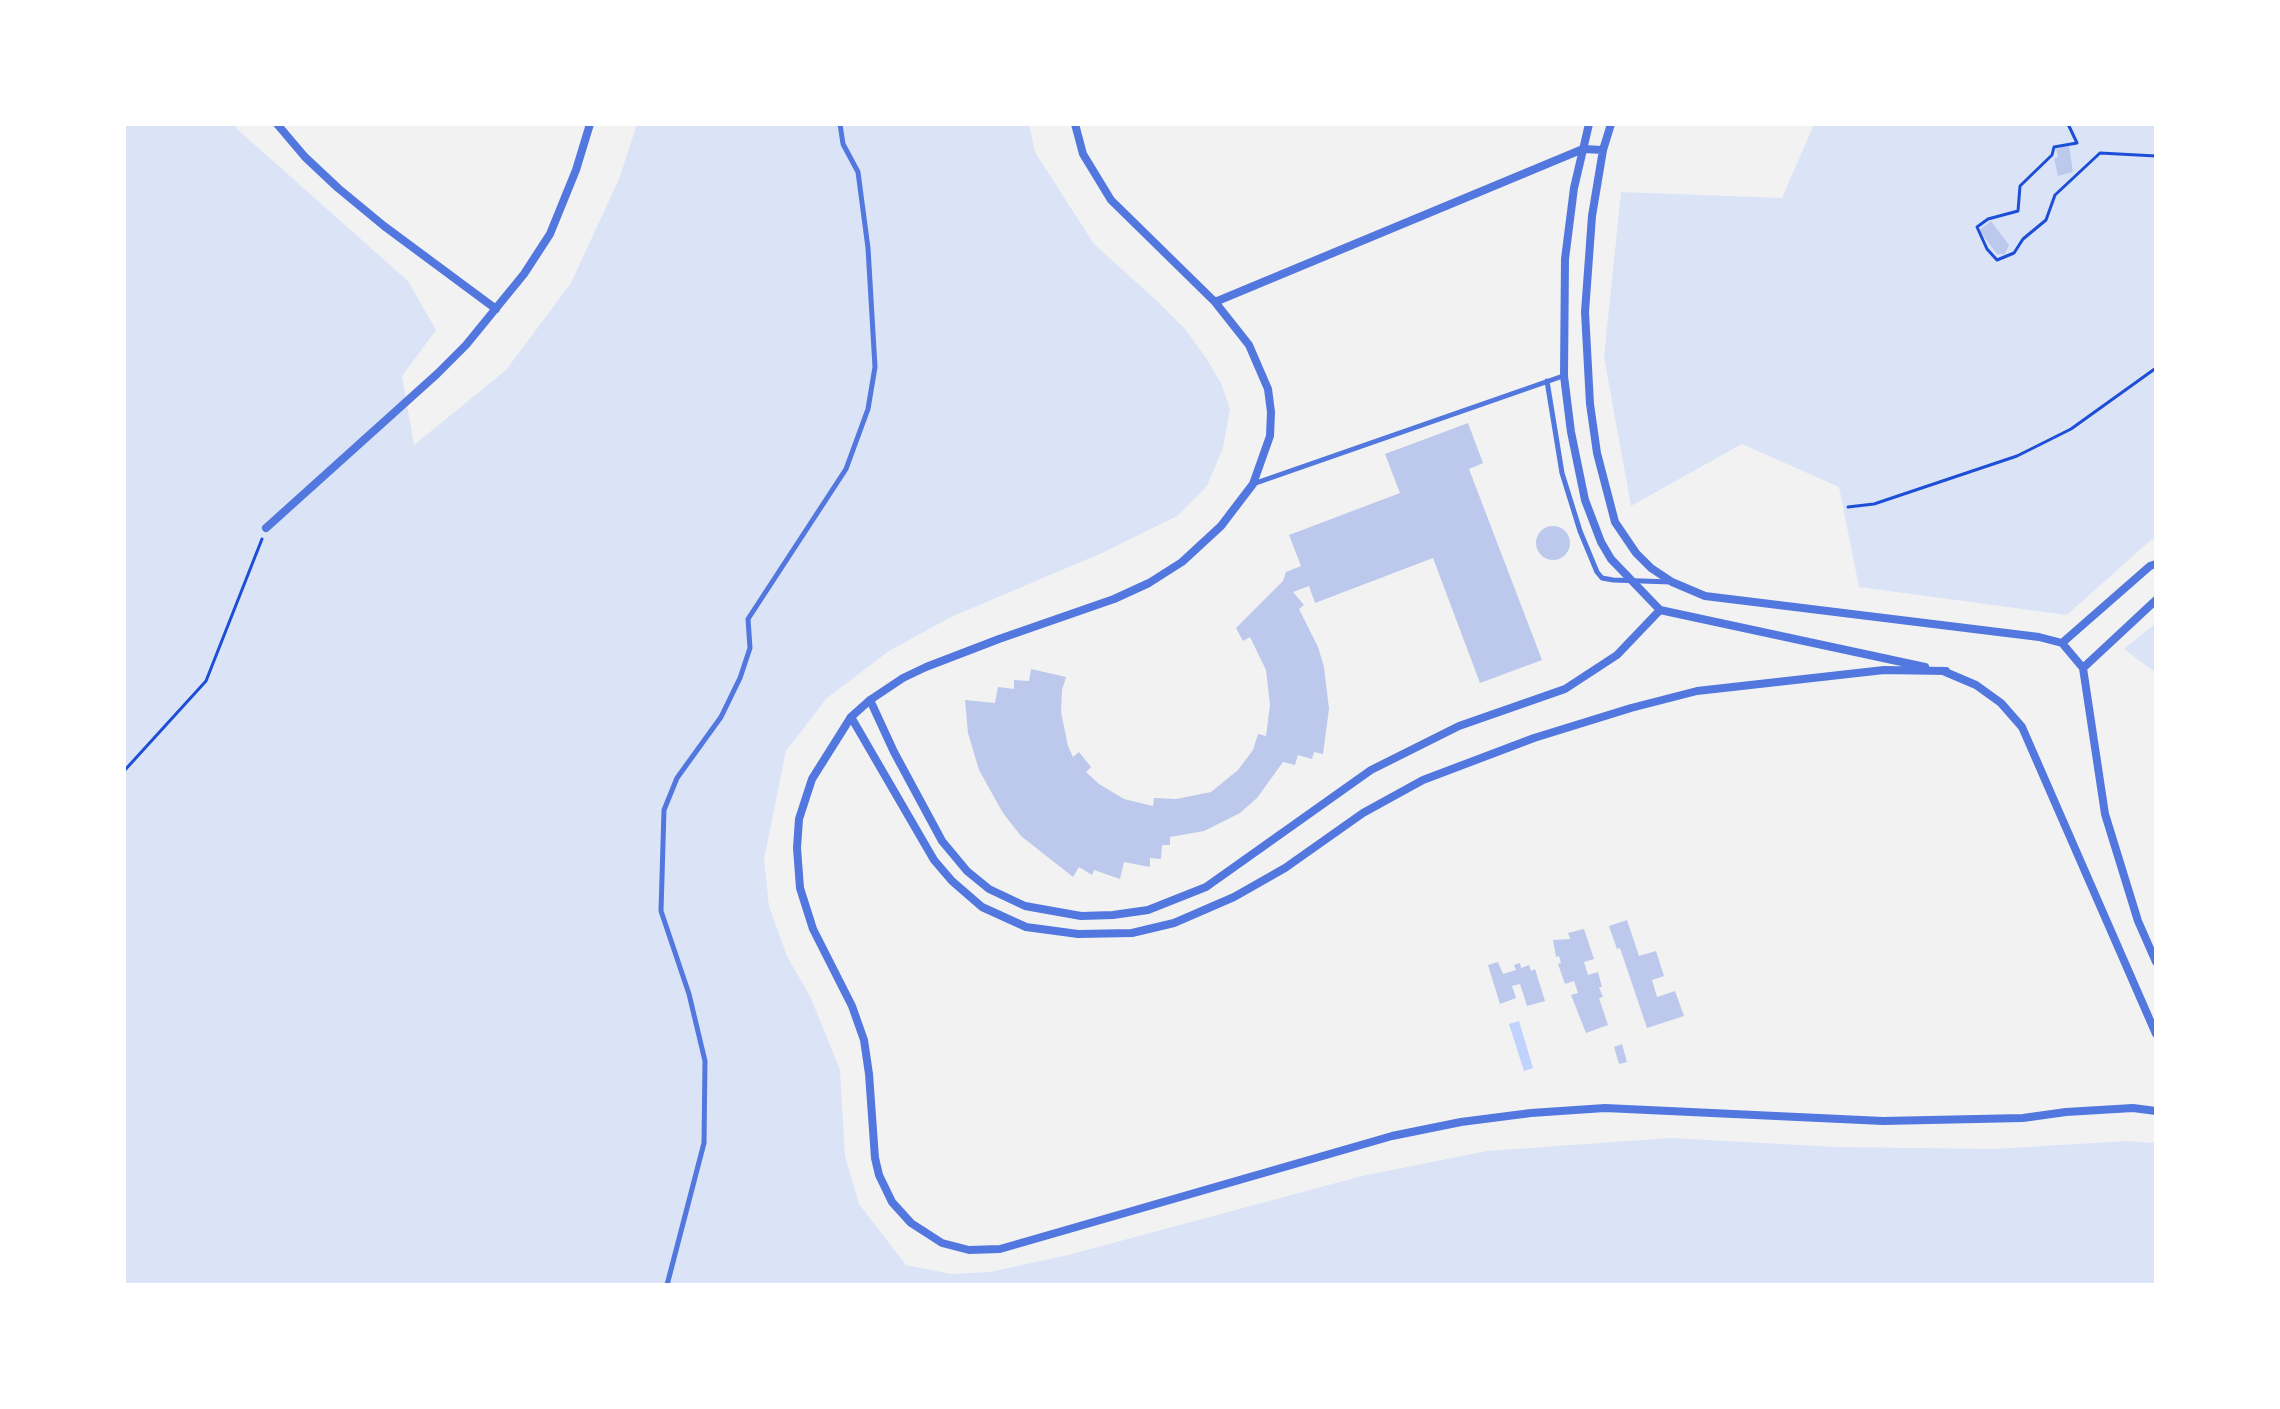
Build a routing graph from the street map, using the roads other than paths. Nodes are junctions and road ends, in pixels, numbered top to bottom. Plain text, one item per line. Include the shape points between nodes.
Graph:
1 (277, 124) edge
2 (590, 124) edge
3 (840, 124) edge
4 (1075, 124) edge
5 (1589, 124) edge
6 (1611, 124) edge
7 (1583, 149) junction
8 (1603, 150) junction
9 (1215, 302) junction
10 (496, 309) junction
11 (1564, 376) junction
12 (1547, 381) junction
13 (1253, 484) junction
14 (266, 528) road end
15 (2156, 564) edge
16 (1628, 579) junction
17 (1672, 582) junction
18 (2156, 600) edge
19 (1660, 610) junction
20 (2062, 643) junction
21 (2083, 668) junction
22 (1946, 671) junction
23 (870, 700) junction
24 (851, 717) junction
25 (2156, 962) edge
26 (2156, 1034) edge
27 (2156, 1111) edge
28 (667, 1285) edge

1 - 10 street via 338,188
2 - 10 street via 550,234
3 - 28 lane via 843,144 858,172 868,248 875,367 868,409 846,469 748,619 750,648 740,678 721,717 677,778 664,810 661,911 705,1061 704,1143
4 - 9 street via 1083,154 1111,200
5 - 7 street
6 - 8 street
7 - 8 street
7 - 9 street
7 - 11 street via 1565,259
8 - 17 street via 1585,312 1597,453 1615,522 1636,553
9 - 13 street via 1249,345 1268,389 1270,436
10 - 14 street via 437,374
11 - 12 lane
11 - 16 street via 1585,500 1601,542
12 - 13 lane
12 - 16 lane via 1562,473 1590,556 1602,578
13 - 23 street via 1206,541 1149,583 926,667
15 - 20 street
16 - 17 lane
16 - 19 street
17 - 20 street via 1705,596
18 - 21 street
19 - 22 street
19 - 23 street via 1617,655 1565,689 1459,726 1371,770 1206,887 1148,910 1113,915 1081,916 1025,906 989,889 967,871 942,841
20 - 21 street
21 - 25 street via 2105,814
22 - 24 street via 1884,670 1697,691 1534,738 1423,780 1234,897 1174,923 1132,933 1078,934 1026,927 982,907 934,860
22 - 26 street via 1989,694 2022,727
23 - 24 street
24 - 27 street via 822,760 799,819 800,888 864,1040 879,1175 902,1215 942,1243 969,1250 1000,1249 1392,1136 1531,1113 1605,1108 1883,1121

